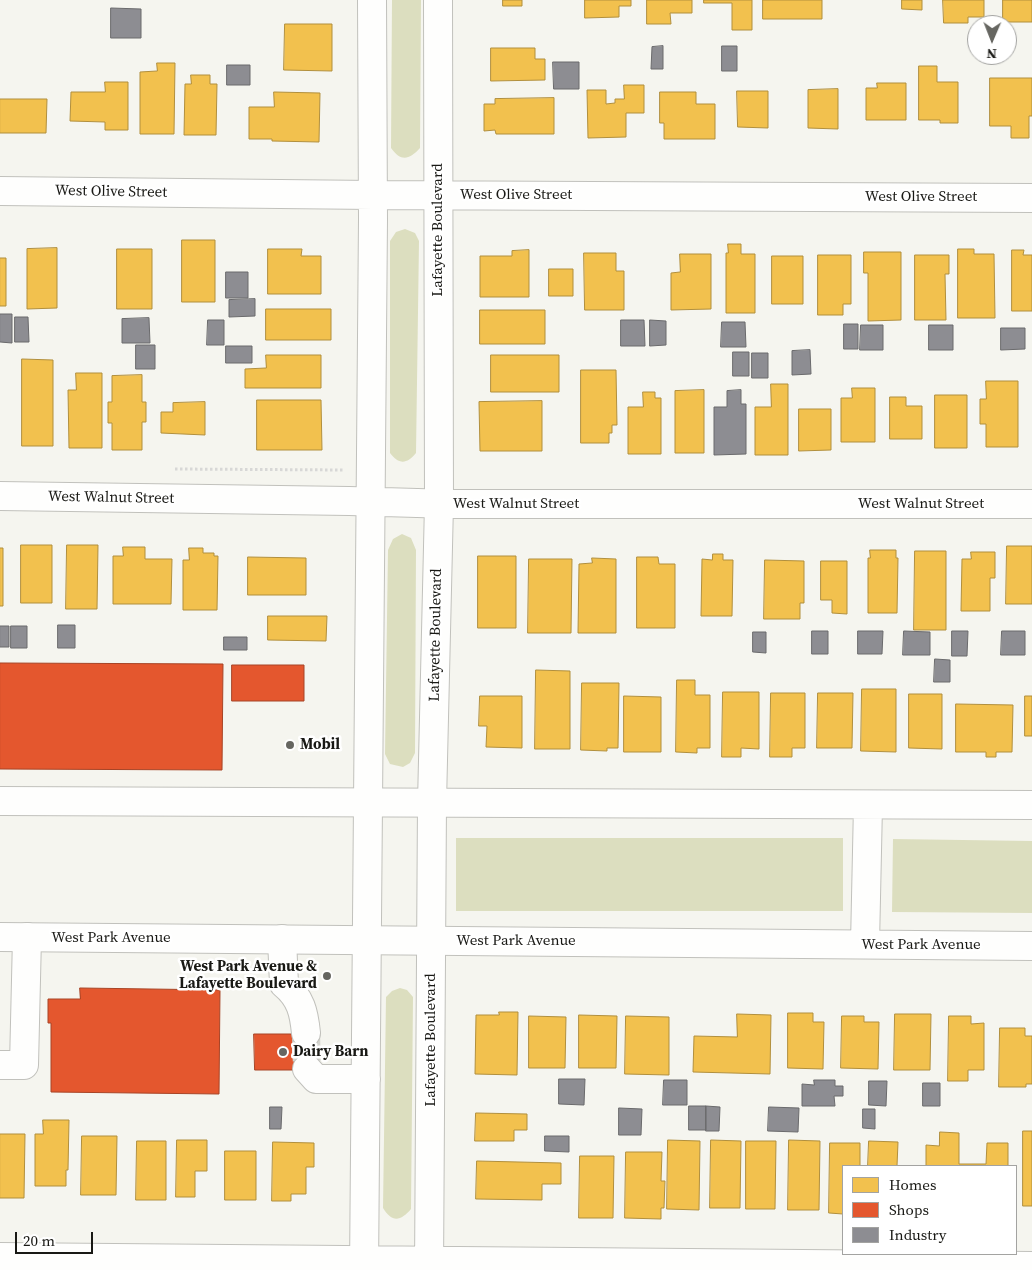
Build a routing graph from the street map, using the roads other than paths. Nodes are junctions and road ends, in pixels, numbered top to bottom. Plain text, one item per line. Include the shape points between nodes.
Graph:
1 (372, 0) edge
2 (438, 0) edge
3 (0, 190) edge
4 (438, 194) junction
5 (373, 195) junction
6 (1032, 198) edge
7 (0, 496) edge
8 (370, 501) junction
9 (438, 504) junction
10 (1032, 504) edge
11 (0, 801) edge
12 (369, 802) junction
13 (432, 803) junction
14 (868, 805) junction
15 (1032, 805) edge
16 (0, 937) edge
17 (27, 937) junction
18 (282, 939) junction
19 (368, 940) junction
20 (431, 940) junction
21 (865, 944) junction
22 (1032, 946) edge
23 (306, 1033) tunnel mouth
24 (12, 1065) edge
25 (307, 1069) dead end
26 (366, 1080) junction
27 (0, 1257) edge
28 (365, 1265) edge
29 (429, 1265) edge
30 (1032, 1266) edge

1 - 5 main road
2 - 4 main road, Lafayette Boulevard
3 - 5 main road, West Olive Street
4 - 5 main road, West Olive Street
4 - 6 main road, West Olive Street
4 - 9 main road, Lafayette Boulevard
5 - 8 main road
7 - 8 main road, West Walnut Street
8 - 9 main road, West Walnut Street
8 - 12 main road
9 - 10 main road, West Walnut Street
9 - 13 main road, Lafayette Boulevard
11 - 12 main road
12 - 13 main road
12 - 19 main road
13 - 14 main road
13 - 20 main road, Lafayette Boulevard
14 - 15 main road
14 - 21 main road
16 - 17 main road, West Park Avenue
17 - 18 main road, West Park Avenue
17 - 24 main road
18 - 19 main road, West Park Avenue
18 - 23 main road via 284,984 294,992 304,1014
19 - 20 main road, West Park Avenue
19 - 26 main road
20 - 21 main road, West Park Avenue
20 - 29 main road, Lafayette Boulevard
21 - 22 main road, West Park Avenue
25 - 26 main road via 316,1079
26 - 28 main road
27 - 28 main road
28 - 29 main road
29 - 30 main road

